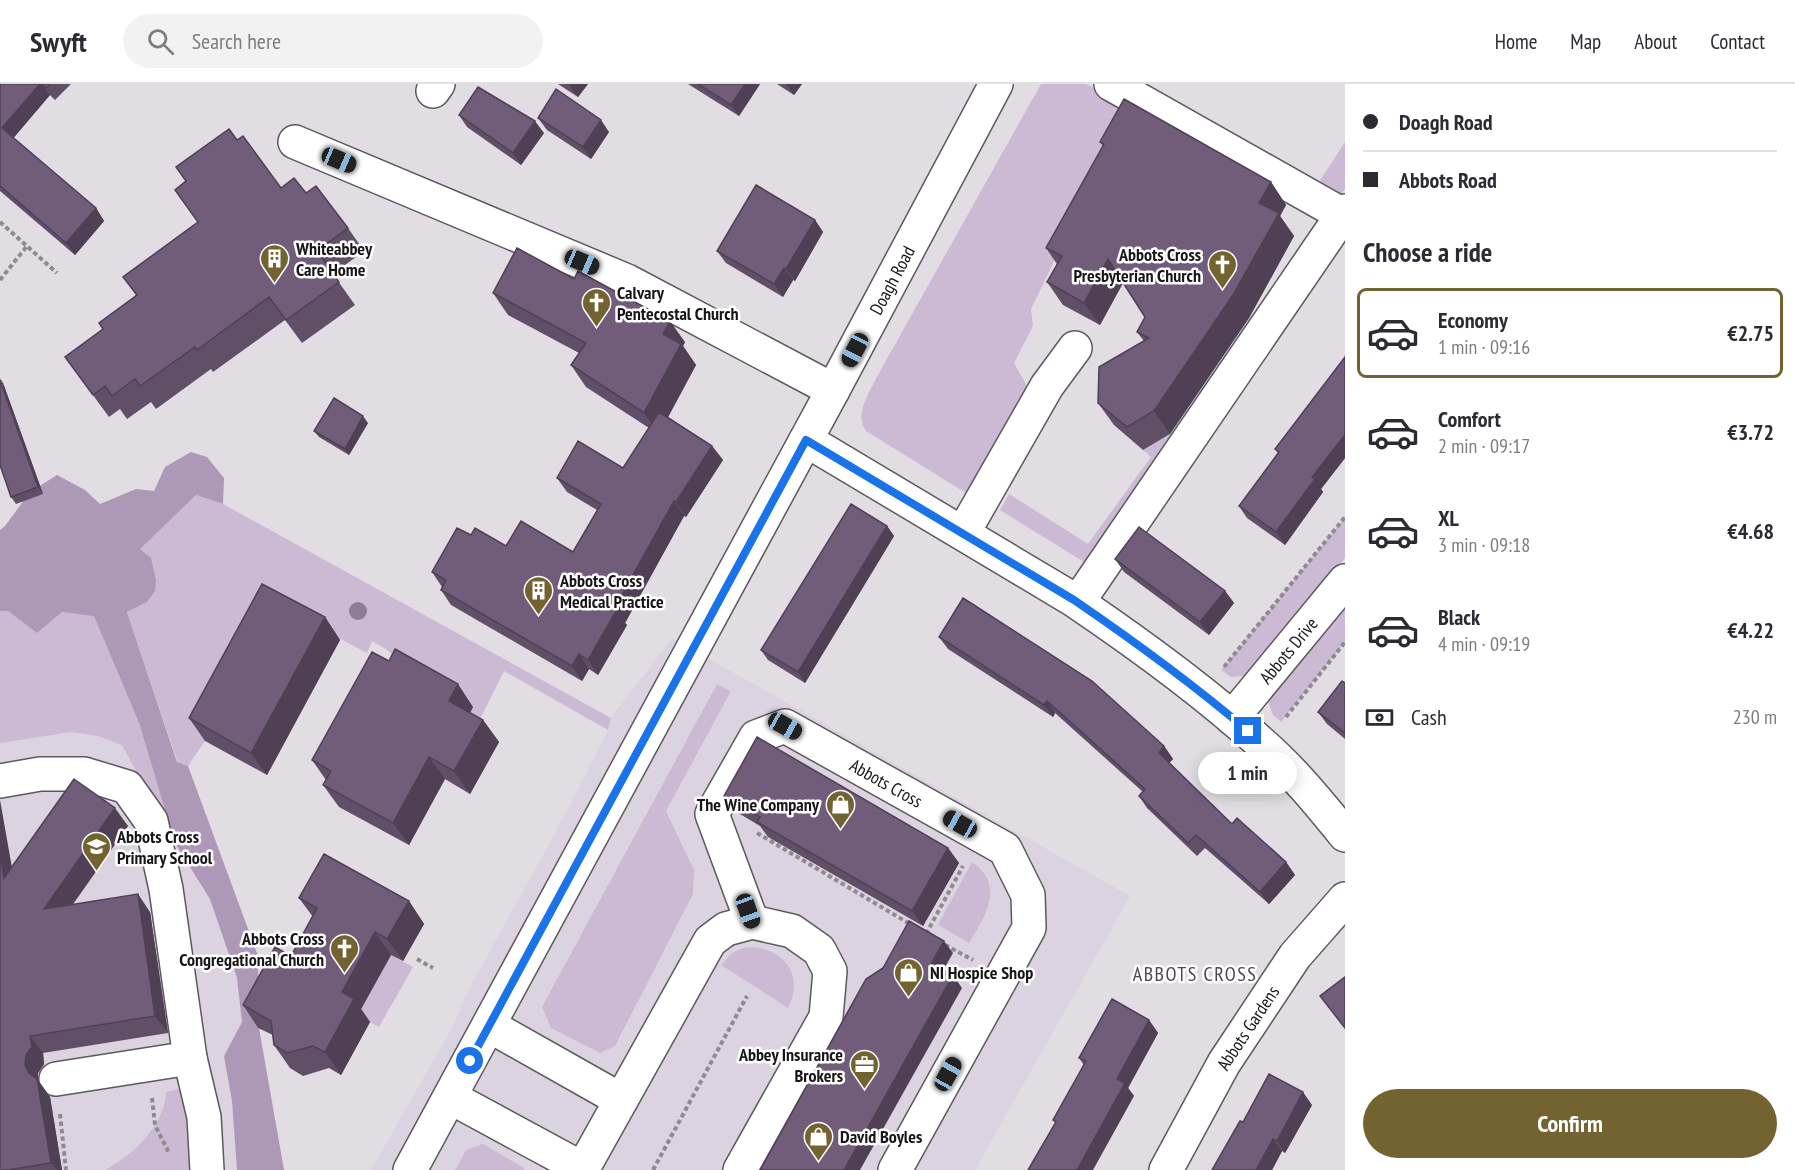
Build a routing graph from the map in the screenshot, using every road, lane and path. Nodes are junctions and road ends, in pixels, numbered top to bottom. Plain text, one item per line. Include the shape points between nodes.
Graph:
1 (996, 84) edge
2 (1111, 84) edge
3 (295, 142) dead end
4 (1344, 213) edge
5 (0, 222) edge
6 (27, 246) junction
7 (57, 273) dead end
8 (0, 280) edge
9 (1075, 348) dead end
10 (833, 390) junction
11 (806, 440) junction
12 (1345, 517) edge
13 (963, 533) junction
14 (1345, 581) edge
15 (1078, 602) junction
16 (1345, 642) edge
17 (1202, 693) junction
18 (1232, 718) junction
19 (1264, 745) junction
20 (0, 781) edge
21 (715, 808) junction
22 (980, 835) junction
23 (1345, 835) edge
24 (1345, 899) edge
25 (752, 922) junction
26 (926, 934) junction
27 (935, 939) edge
28 (944, 944) edge
29 (417, 959) dead end
30 (433, 968) dead end
31 (1002, 977) junction
32 (747, 996) dead end
33 (490, 1026) junction
34 (190, 1058) junction
35 (148, 1065) junction
36 (56, 1079) joint
37 (450, 1097) junction
38 (621, 1100) junction
39 (171, 1155) dead end
40 (582, 1169) edge
41 (66, 1170) edge
42 (207, 1170) edge
43 (410, 1170) edge
44 (653, 1170) edge
45 (740, 1170) edge
46 (895, 1170) edge
47 (1166, 1170) edge

1 - 10 street, Doagh Road
2 - 4 street
3 - 10 street via 627,281
4 - 15 street
5 - 6 path
6 - 7 path
6 - 8 path
9 - 13 street via 1047,386
10 - 11 street, Doagh Road
11 - 13 street
11 - 33 street, Doagh Road
12 - 17 path
13 - 15 street
14 - 18 street, Abbots Drive
15 - 17 street
16 - 19 path
17 - 18 street
18 - 19 street
19 - 23 street
20 - 34 street via 40,774 84,774 127,787 151,821 166,889
21 - 22 street, Abbots Cross via 756,737 785,726
21 - 25 street via 712,813
21 - 26 path
22 - 26 path
22 - 31 street, Abbots Cross via 1005,849 1028,895 1029,928
24 - 47 street, Abbots Gardens via 1289,966 1224,1063
25 - 38 street via 726,929 710,941
25 - 45 street via 792,931 819,950 830,971 826,1017
26 - 27 path
28 - 31 path
29 - 30 path
31 - 46 street, Abbots Cross
32 - 44 path
33 - 37 street, Doagh Road
33 - 38 street
34 - 35 street
34 - 42 street via 204,1117
35 - 36 street
35 - 39 path via 155,1125
36 - 41 path
37 - 40 street
37 - 43 street, Doagh Road
38 - 40 street

